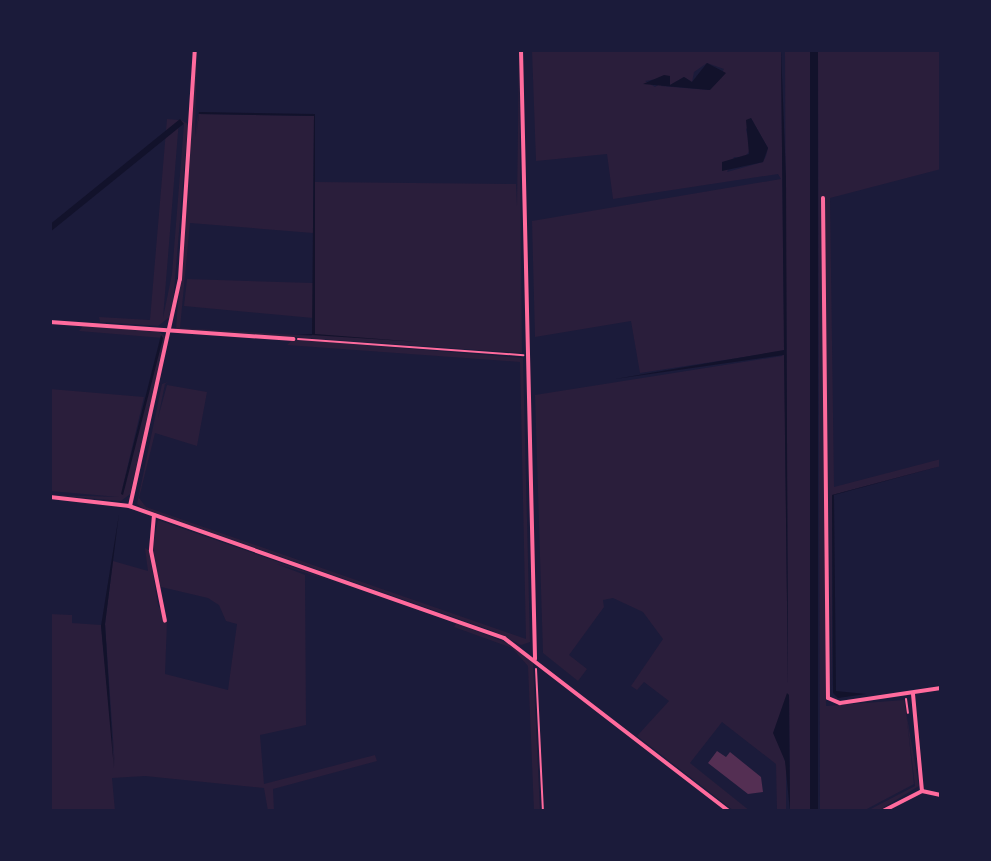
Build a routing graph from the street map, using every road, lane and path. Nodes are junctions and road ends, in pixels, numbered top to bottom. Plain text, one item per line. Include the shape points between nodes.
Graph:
1 (195, 50) edge
2 (521, 50) edge
3 (823, 198) dead end
4 (50, 322) edge
5 (171, 330) junction
6 (293, 339) joint
7 (526, 355) junction
8 (50, 497) edge
9 (129, 506) junction
10 (154, 515) junction
11 (165, 621) dead end
12 (535, 659) junction
13 (941, 688) edge
14 (913, 694) junction
15 (922, 791) junction
16 (941, 795) edge
17 (543, 811) edge
18 (729, 811) edge
19 (883, 811) edge

1 - 5 street via 180,279
2 - 7 street
3 - 14 street via 828,698 840,703
4 - 5 street
5 - 6 street
5 - 9 street
6 - 7 path
7 - 12 street
8 - 9 street
9 - 10 street
10 - 11 street via 151,551
10 - 12 street via 504,638
12 - 17 path
12 - 18 street
13 - 14 street
14 - 15 street
15 - 16 street
15 - 19 street

